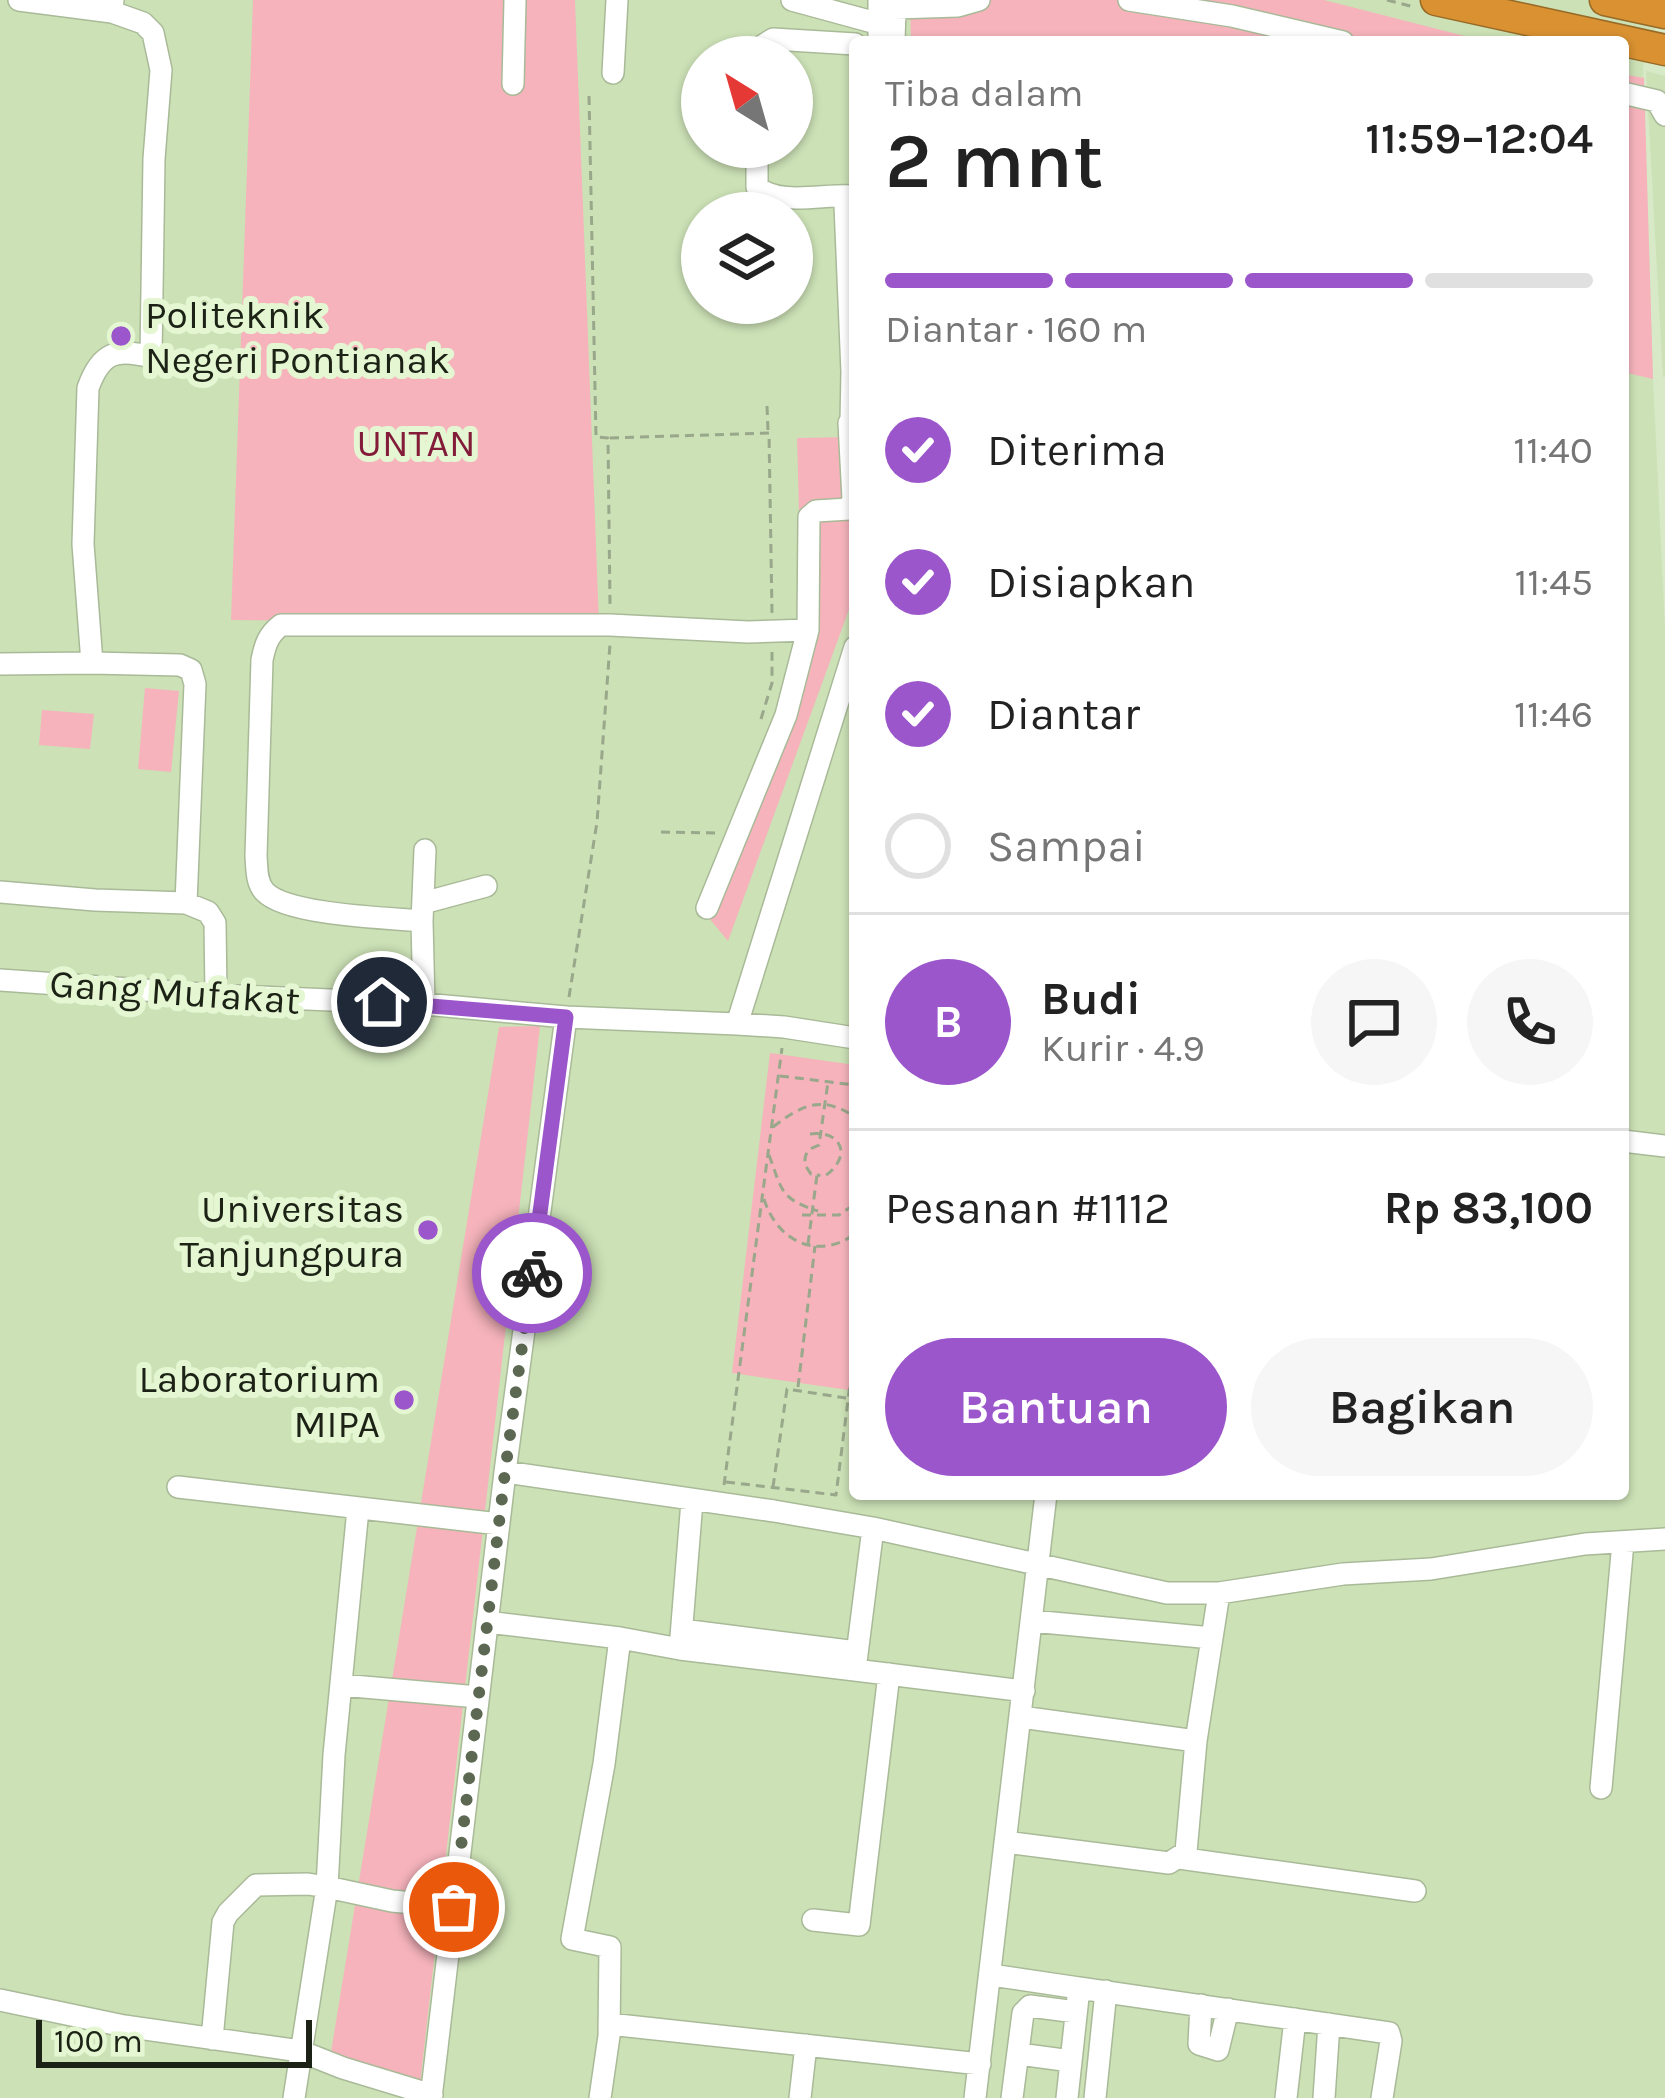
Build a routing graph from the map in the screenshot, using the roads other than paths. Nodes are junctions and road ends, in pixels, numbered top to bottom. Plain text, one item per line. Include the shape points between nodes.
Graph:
1 (20, 0) edge
2 (514, 0) edge
3 (617, 0) edge
4 (792, 0) edge
5 (979, 0) edge
6 (1129, 0) edge
7 (1436, 0) edge
8 (1605, 0) edge
9 (113, 6) edge
10 (1665, 13) edge
11 (888, 19) edge
12 (1317, 36) edge
13 (1601, 36) edge
14 (813, 41) edge
15 (1629, 42) edge
16 (849, 44) edge
17 (1665, 50) edge
18 (613, 73) dead end
19 (513, 84) dead end
20 (1629, 94) edge
21 (1665, 116) edge
22 (757, 168) edge
23 (849, 201) edge
24 (849, 509) edge
25 (808, 630) junction
26 (92, 663) junction
27 (0, 664) edge
28 (849, 666) edge
29 (425, 850) dead end
30 (486, 886) dead end
31 (0, 892) edge
32 (186, 903) junction
33 (707, 908) dead end
34 (423, 912) junction
35 (0, 980) edge
36 (216, 995) junction
37 (424, 1004) junction
38 (566, 1017) junction
39 (737, 1024) junction
40 (849, 1037) edge
41 (1629, 1142) edge
42 (1665, 1146) edge
43 (505, 1472) junction
44 (178, 1487) dead end
45 (1045, 1500) edge
46 (692, 1501) junction
47 (358, 1509) junction
48 (499, 1524) junction
49 (872, 1528) junction
50 (1665, 1539) edge
51 (1623, 1542) junction
52 (1040, 1565) junction
53 (1219, 1593) junction
54 (1033, 1621) junction
55 (487, 1622) junction
56 (620, 1638) junction
57 (1212, 1638) junction
58 (681, 1640) junction
59 (856, 1661) junction
60 (889, 1674) junction
61 (341, 1685) junction
62 (1024, 1690) junction
63 (478, 1697) junction
64 (1021, 1717) junction
65 (1196, 1741) junction
66 (1601, 1788) dead end
67 (1005, 1842) junction
68 (1179, 1858) junction
69 (326, 1887) junction
70 (1415, 1891) dead end
71 (454, 1907) junction
72 (813, 1921) dead end
73 (992, 1975) junction
74 (1078, 1988) junction
75 (1106, 1991) junction
76 (0, 2000) edge
77 (1201, 2006) junction
78 (1228, 2009) junction
79 (1076, 2012) junction
80 (1295, 2018) junction
81 (610, 2024) junction
82 (1329, 2024) junction
83 (212, 2038) junction
84 (806, 2045) junction
85 (300, 2051) junction
86 (1019, 2054) junction
87 (1071, 2061) junction
88 (980, 2064) junction
89 (432, 2096) edge
90 (294, 2098) edge
91 (600, 2098) edge
92 (800, 2098) edge
93 (975, 2098) edge
94 (1012, 2098) edge
95 (1067, 2098) edge
96 (1095, 2098) edge
97 (1286, 2098) edge
98 (1324, 2098) edge
99 (1382, 2098) edge

1 - 9 street
2 - 19 street
3 - 18 street
4 - 11 street
5 - 11 street
6 - 12 street
7 - 13 highway
8 - 10 highway
9 - 26 street via 152,33 161,70 152,357 111,354 88,388 83,544
14 - 16 street
15 - 17 highway
20 - 21 street via 1658,101
22 - 23 street via 764,194
24 - 25 street via 809,517
25 - 33 street via 786,716
25 - 34 street via 272,632 262,660 259,884 291,905
26 - 27 street
26 - 32 street via 191,670
28 - 39 street
29 - 34 street
30 - 34 street
31 - 32 street
32 - 36 street via 214,923
34 - 37 street
35 - 36 street, Gang Mufakat
36 - 37 street, Gang Mufakat
37 - 38 street, Gang Mufakat
38 - 39 street, Gang Mufakat
38 - 43 street
39 - 40 street, Gang Mufakat
41 - 42 street
43 - 46 street
43 - 48 street
44 - 47 street
45 - 52 street
46 - 49 street
46 - 58 street
47 - 48 street
47 - 61 street
48 - 55 street
49 - 52 street
49 - 59 street
50 - 51 street
51 - 53 street
51 - 66 street
52 - 53 street via 1168,1593
52 - 54 street
53 - 57 street
54 - 57 street
54 - 62 street
55 - 56 street
55 - 63 street
56 - 58 street
56 - 81 street via 572,1939 610,1947
57 - 65 street
58 - 59 street
59 - 60 street
60 - 62 street
60 - 72 street via 859,1925
61 - 63 street
61 - 69 street
62 - 64 street
63 - 71 street
64 - 65 street
64 - 67 street
65 - 68 street via 1186,1852
67 - 68 street
67 - 73 street
68 - 70 street
69 - 71 street
69 - 83 street via 256,1886 228,1913
69 - 85 street
71 - 89 street
73 - 74 street
73 - 88 street
74 - 75 street
74 - 79 street
75 - 77 street
75 - 96 street
76 - 83 street
77 - 78 street
77 - 78 street via 1198,2044 1218,2050
78 - 80 street
79 - 86 street via 1030,2006
79 - 87 street
80 - 82 street
80 - 97 street
81 - 84 street
81 - 91 street
82 - 98 street
82 - 99 street via 1389,2033
83 - 85 street
84 - 88 street
84 - 92 street
85 - 89 street
85 - 90 street
86 - 87 street
86 - 94 street
87 - 95 street
88 - 93 street

